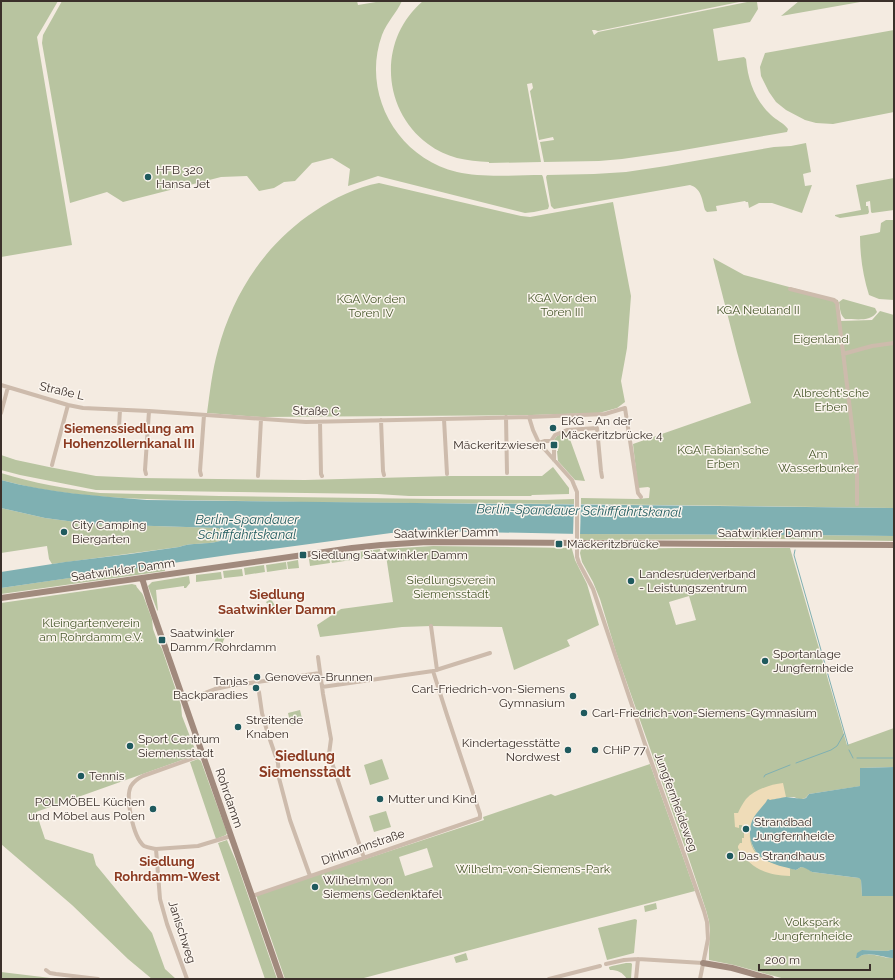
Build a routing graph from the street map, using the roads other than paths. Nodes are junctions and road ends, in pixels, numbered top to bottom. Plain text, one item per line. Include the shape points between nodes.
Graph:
1 (790, 289) dead end
2 (894, 343) edge
3 (843, 354) junction
4 (1, 386) edge
5 (8, 387) junction
6 (68, 405) junction
7 (120, 410) junction
8 (150, 411) junction
9 (1, 413) edge
10 (204, 415) junction
11 (506, 417) junction
12 (529, 417) junction
13 (261, 419) junction
14 (444, 419) junction
15 (381, 420) junction
16 (320, 422) junction
17 (119, 427) dead end
18 (551, 440) junction
19 (539, 443) junction
20 (554, 460) junction
21 (52, 465) dead end
22 (507, 473) dead end
23 (146, 474) dead end
24 (447, 474) dead end
25 (201, 475) dead end
26 (384, 475) dead end
27 (258, 476) dead end
28 (322, 476) dead end
29 (602, 477) dead end
30 (641, 497) dead end
31 (857, 504) dead end
32 (577, 542) junction
33 (894, 545) edge
34 (142, 578) junction
35 (1, 598) edge
36 (430, 626) dead end
37 (490, 653) dead end
38 (318, 657) dead end
39 (435, 671) junction
40 (320, 673) junction
41 (322, 687) junction
42 (259, 692) dead end
43 (184, 701) junction
44 (202, 755) junction
45 (231, 836) junction
46 (156, 849) junction
47 (364, 858) junction
48 (310, 876) junction
49 (252, 896) junction
50 (638, 959) junction
51 (703, 963) junction
52 (606, 964) dead end
53 (600, 966) dead end
54 (46, 970) dead end
55 (559, 978) edge
56 (98, 979) edge
57 (187, 979) edge
58 (281, 979) edge
59 (549, 979) edge
60 (636, 979) edge
61 (700, 979) edge
62 (771, 979) edge

1 - 3 street via 834,300 837,304
2 - 3 street
3 - 31 street via 857,467
4 - 5 street, Straße L
5 - 6 street, Straße L
5 - 9 street
6 - 7 street, Straße L
6 - 21 street
7 - 8 street, Straße C
7 - 17 street
8 - 10 street, Straße C
8 - 23 street
10 - 13 street, Straße C
10 - 25 street
11 - 12 street, Straße C
11 - 14 street, Straße C
11 - 22 street
12 - 19 street, Jungfernheideweg
12 - 30 street, Straße C via 605,414 625,408 638,494
13 - 16 street, Straße C
13 - 27 street
14 - 15 street, Straße C
14 - 24 street
15 - 16 street, Straße C
15 - 26 street
16 - 28 street
18 - 19 street
18 - 20 street via 554,445
18 - 29 street via 555,435 567,430 597,428
19 - 20 street, Jungfernheideweg
20 - 32 street, Jungfernheideweg via 572,480 577,492
32 - 33 main road, Saatwinkler Damm
32 - 34 main road, Saatwinkler Damm via 427,542 381,545
32 - 51 street, Jungfernheideweg via 579,563 593,589 704,911 708,939
34 - 35 main road, Saatwinkler Damm
34 - 43 main road, Rohrdamm
36 - 39 street
37 - 39 street
38 - 40 street
39 - 41 street
39 - 47 street, Dihlmannstraße via 480,818
40 - 41 street
40 - 43 street via 258,684 229,686
41 - 47 street via 332,739 329,754
42 - 48 street via 262,713 278,763 284,798
43 - 44 main road, Rohrdamm
44 - 45 main road, Rohrdamm
44 - 46 street via 143,776 130,788 135,832 144,845
45 - 46 street via 198,846
45 - 49 main road, Rohrdamm
46 - 57 street, Janischweg via 162,906
47 - 48 street, Dihlmannstraße
48 - 49 street, Dihlmannstraße
49 - 58 main road, Rohrdamm
50 - 51 street
50 - 52 street
50 - 60 street
51 - 61 street, Jungfernheideweg
51 - 62 main road
53 - 55 street
54 - 56 street via 50,973
55 - 59 street

